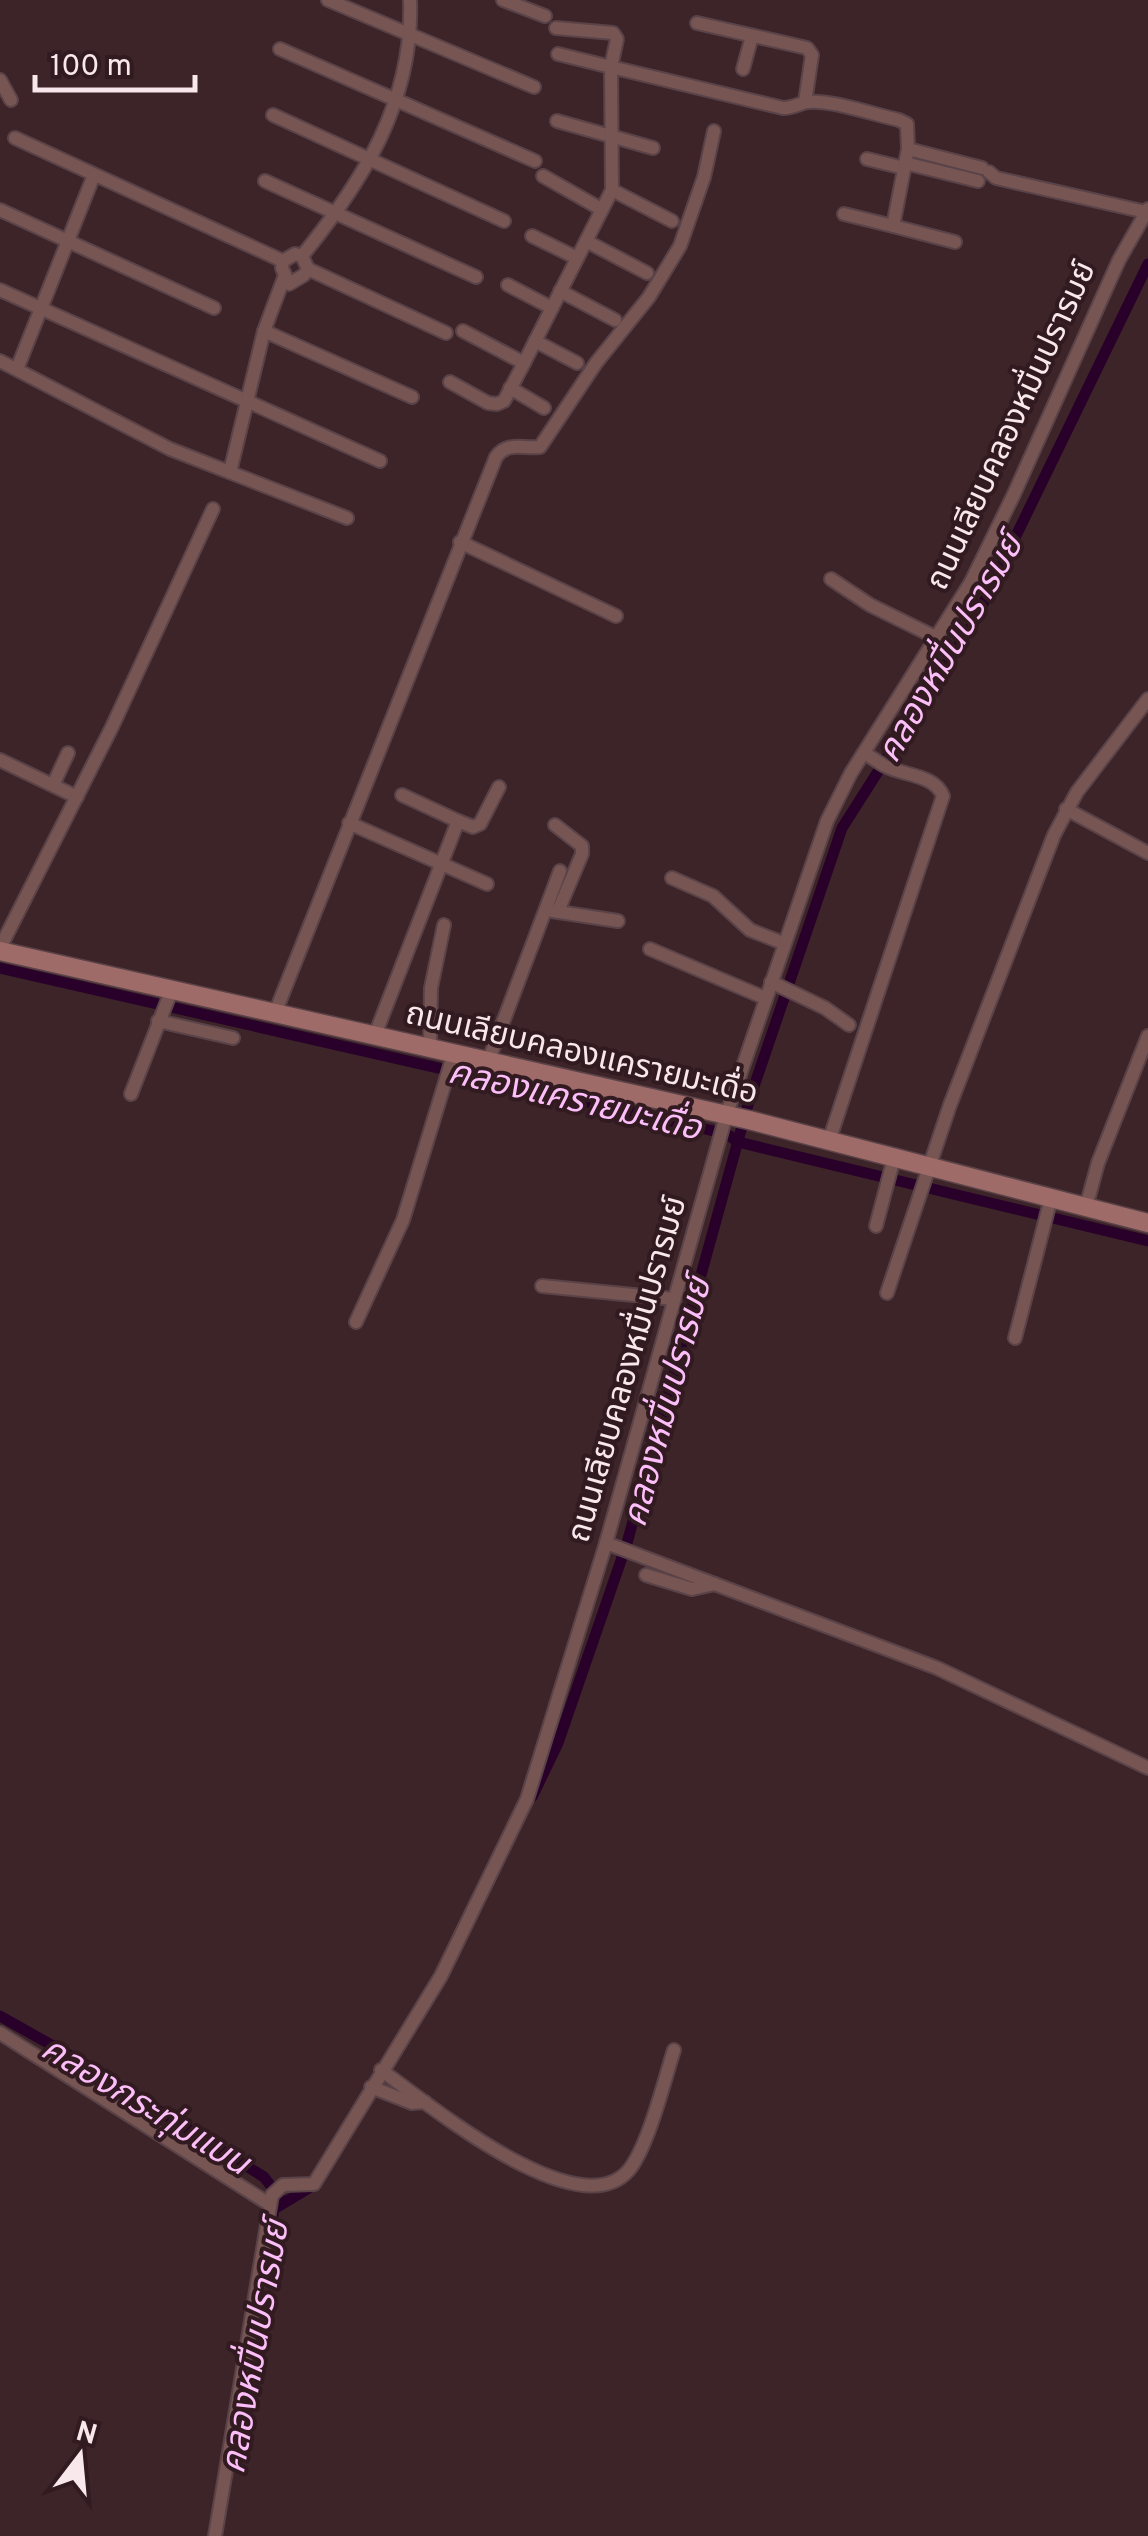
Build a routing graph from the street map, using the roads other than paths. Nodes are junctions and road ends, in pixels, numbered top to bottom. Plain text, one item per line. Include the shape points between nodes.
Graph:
1 (328, 0) edge
2 (410, 0) edge
3 (502, 0) edge
4 (545, 16) dead end
5 (697, 23) dead end
6 (556, 28) dead end
7 (410, 35) junction
8 (752, 36) junction
9 (280, 49) dead end
10 (558, 54) dead end
11 (611, 67) junction
12 (743, 69) dead end
13 (0, 80) edge
14 (534, 87) dead end
15 (11, 100) dead end
16 (398, 101) junction
17 (804, 102) junction
18 (272, 115) dead end
19 (556, 121) dead end
20 (714, 131) dead end
21 (15, 138) dead end
22 (612, 138) junction
23 (653, 148) dead end
24 (867, 159) dead end
25 (371, 160) junction
26 (906, 160) junction
27 (535, 162) dead end
28 (94, 175) junction
29 (543, 176) dead end
30 (264, 181) dead end
31 (612, 190) junction
32 (602, 209) junction
33 (0, 210) edge
34 (1147, 211) edge
35 (337, 213) junction
36 (844, 214) dead end
37 (672, 220) dead end
38 (504, 221) dead end
39 (892, 226) junction
40 (532, 236) dead end
41 (68, 240) junction
42 (586, 240) junction
43 (954, 242) dead end
44 (577, 258) junction
45 (305, 263) junction
46 (284, 268) junction
47 (647, 273) dead end
48 (476, 278) dead end
49 (508, 285) dead end
50 (0, 290) edge
51 (560, 291) junction
52 (42, 308) junction
53 (214, 308) dead end
54 (552, 308) junction
55 (615, 320) dead end
56 (264, 331) junction
57 (463, 332) dead end
58 (446, 333) dead end
59 (535, 341) junction
60 (0, 361) edge
61 (524, 363) junction
62 (577, 363) dead end
63 (17, 369) junction
64 (450, 382) dead end
65 (510, 388) junction
66 (412, 396) dead end
67 (246, 400) junction
68 (544, 408) dead end
69 (380, 461) dead end
70 (230, 472) junction
71 (213, 509) dead end
72 (347, 518) dead end
73 (460, 542) junction
74 (831, 580) dead end
75 (616, 616) dead end
76 (937, 638) junction
77 (1148, 699) edge
78 (68, 753) dead end
79 (0, 760) edge
80 (875, 760) junction
81 (53, 785) junction
82 (499, 788) dead end
83 (402, 795) dead end
84 (77, 797) junction
85 (1066, 809) junction
86 (458, 821) junction
87 (349, 823) junction
88 (555, 825) dead end
89 (1148, 853) edge
90 (440, 863) junction
91 (560, 871) dead end
92 (672, 878) dead end
93 (488, 884) dead end
94 (551, 912) junction
95 (618, 921) dead end
96 (444, 924) dead end
97 (783, 943) junction
98 (650, 949) dead end
99 (0, 950) edge
100 (782, 987) junction
101 (765, 998) junction
102 (165, 1006) junction
103 (275, 1012) junction
104 (849, 1025) dead end
105 (375, 1035) junction
106 (1148, 1036) edge
107 (233, 1038) dead end
108 (430, 1048) junction
109 (488, 1062) junction
110 (451, 1064) junction
111 (130, 1094) dead end
112 (731, 1123) junction
113 (829, 1141) junction
114 (892, 1167) junction
115 (925, 1177) junction
116 (1086, 1207) junction
117 (1049, 1209) junction
118 (1148, 1224) edge
119 (876, 1226) dead end
120 (542, 1286) dead end
121 (887, 1292) dead end
122 (674, 1298) junction
123 (356, 1322) dead end
124 (1015, 1338) dead end
125 (614, 1546) junction
126 (646, 1574) dead end
127 (715, 1584) junction
128 (1148, 1768) edge
129 (0, 2033) edge
130 (674, 2050) dead end
131 (388, 2075) junction
132 (380, 2091) junction
133 (425, 2102) junction
134 (273, 2196) junction
135 (215, 2536) edge

1 - 7 street
2 - 7 street
3 - 4 street
5 - 8 street
6 - 11 street via 616,34
7 - 14 street
7 - 16 street
8 - 12 street
8 - 17 street via 807,48 812,55
9 - 16 street
10 - 11 street
11 - 17 street via 783,108
11 - 22 street
13 - 15 street
16 - 25 street
16 - 27 street
17 - 26 street via 907,124
18 - 25 street
19 - 22 street
20 - 73 street via 691,220 664,274 547,439 540,446 502,449
21 - 28 street
22 - 23 street
22 - 31 street
24 - 26 street
25 - 35 street
25 - 38 street
26 - 34 street
26 - 39 street
28 - 41 street
28 - 46 street
29 - 32 street
30 - 35 street
31 - 32 street
31 - 37 street
32 - 42 street
33 - 41 street
34 - 76 street, ถนนเลียบคลองหมื่นปรารมย์ via 1118,260 1014,494
35 - 45 street
35 - 48 street
36 - 39 street
39 - 43 street
40 - 44 street
41 - 52 street
41 - 53 street
42 - 44 street
42 - 47 street
44 - 51 street
45 - 46 street via 288,256
45 - 46 street via 304,276 290,284
45 - 58 street
46 - 56 street
49 - 54 street
50 - 52 street
51 - 54 street
51 - 55 street
52 - 63 street
52 - 67 street
54 - 59 street
56 - 66 street
56 - 67 street
57 - 61 street
59 - 61 street
59 - 62 street
60 - 63 street
61 - 65 street
63 - 70 street via 170,449
64 - 65 street via 497,404
65 - 68 street
67 - 69 street
67 - 70 street
70 - 72 street
71 - 84 street
73 - 75 street
73 - 87 street
74 - 76 street
76 - 80 street, ถนนเลียบคลองหมื่นปรารมย์
77 - 85 street
78 - 81 street
79 - 81 street
80 - 97 street, ถนนเลียบคลองหมื่นปรารมย์ via 827,821
80 - 113 street via 932,782 943,796
81 - 84 street
82 - 86 street via 480,824
83 - 86 street
84 - 99 street
85 - 89 street
85 - 115 street
86 - 90 street
87 - 90 street
87 - 103 street
88 - 94 street via 582,846 582,854
90 - 93 street
90 - 105 street
91 - 94 street
92 - 97 street via 713,896 750,930
94 - 95 street
94 - 109 street
96 - 108 street via 431,988
97 - 100 street, ถนนเลียบคลองหมื่นปรารมย์
98 - 101 street
99 - 102 street, ถนนเลียบคลองแครายมะเดื่อ
100 - 101 street, ถนนเลียบคลองหมื่นปรารมย์
100 - 104 street
101 - 112 street, ถนนเลียบคลองหมื่นปรารมย์
102 - 103 street, ถนนเลียบคลองแครายมะเดื่อ
102 - 107 street
102 - 111 street
103 - 105 street, ถนนเลียบคลองแครายมะเดื่อ
105 - 108 street, ถนนเลียบคลองแครายมะเดื่อ
106 - 116 street
108 - 110 street, ถนนเลียบคลองแครายมะเดื่อ
109 - 110 street, ถนนเลียบคลองแครายมะเดื่อ
109 - 112 street, ถนนเลียบคลองแครายมะเดื่อ
110 - 123 street via 402,1220
112 - 113 street, ถนนเลียบคลองแครายมะเดื่อ
112 - 122 street, ถนนเลียบคลองหมื่นปรารมย์
113 - 114 street, ถนนเลียบคลองแครายมะเดื่อ
114 - 115 street, ถนนเลียบคลองแครายมะเดื่อ
114 - 119 street
115 - 117 street, ถนนเลียบคลองแครายมะเดื่อ
115 - 121 street
116 - 117 street, ถนนเลียบคลองแครายมะเดื่อ
116 - 118 street, ถนนเลียบคลองแครายมะเดื่อ
117 - 124 street
120 - 122 street
122 - 125 street, ถนนเลียบคลองหมื่นปรารมย์
125 - 127 street
125 - 131 street, ถนนเลียบคลองหมื่นปรารมย์ via 527,1799
126 - 127 street via 692,1589
127 - 128 street via 937,1668
129 - 134 street
130 - 133 street via 634,2163 609,2186 543,2175
131 - 132 street, ถนนเลียบคลองหมื่นปรารมย์
131 - 133 street
132 - 133 street
132 - 134 street, ถนนเลียบคลองหมื่นปรารมย์ via 318,2182 283,2185
134 - 135 street

